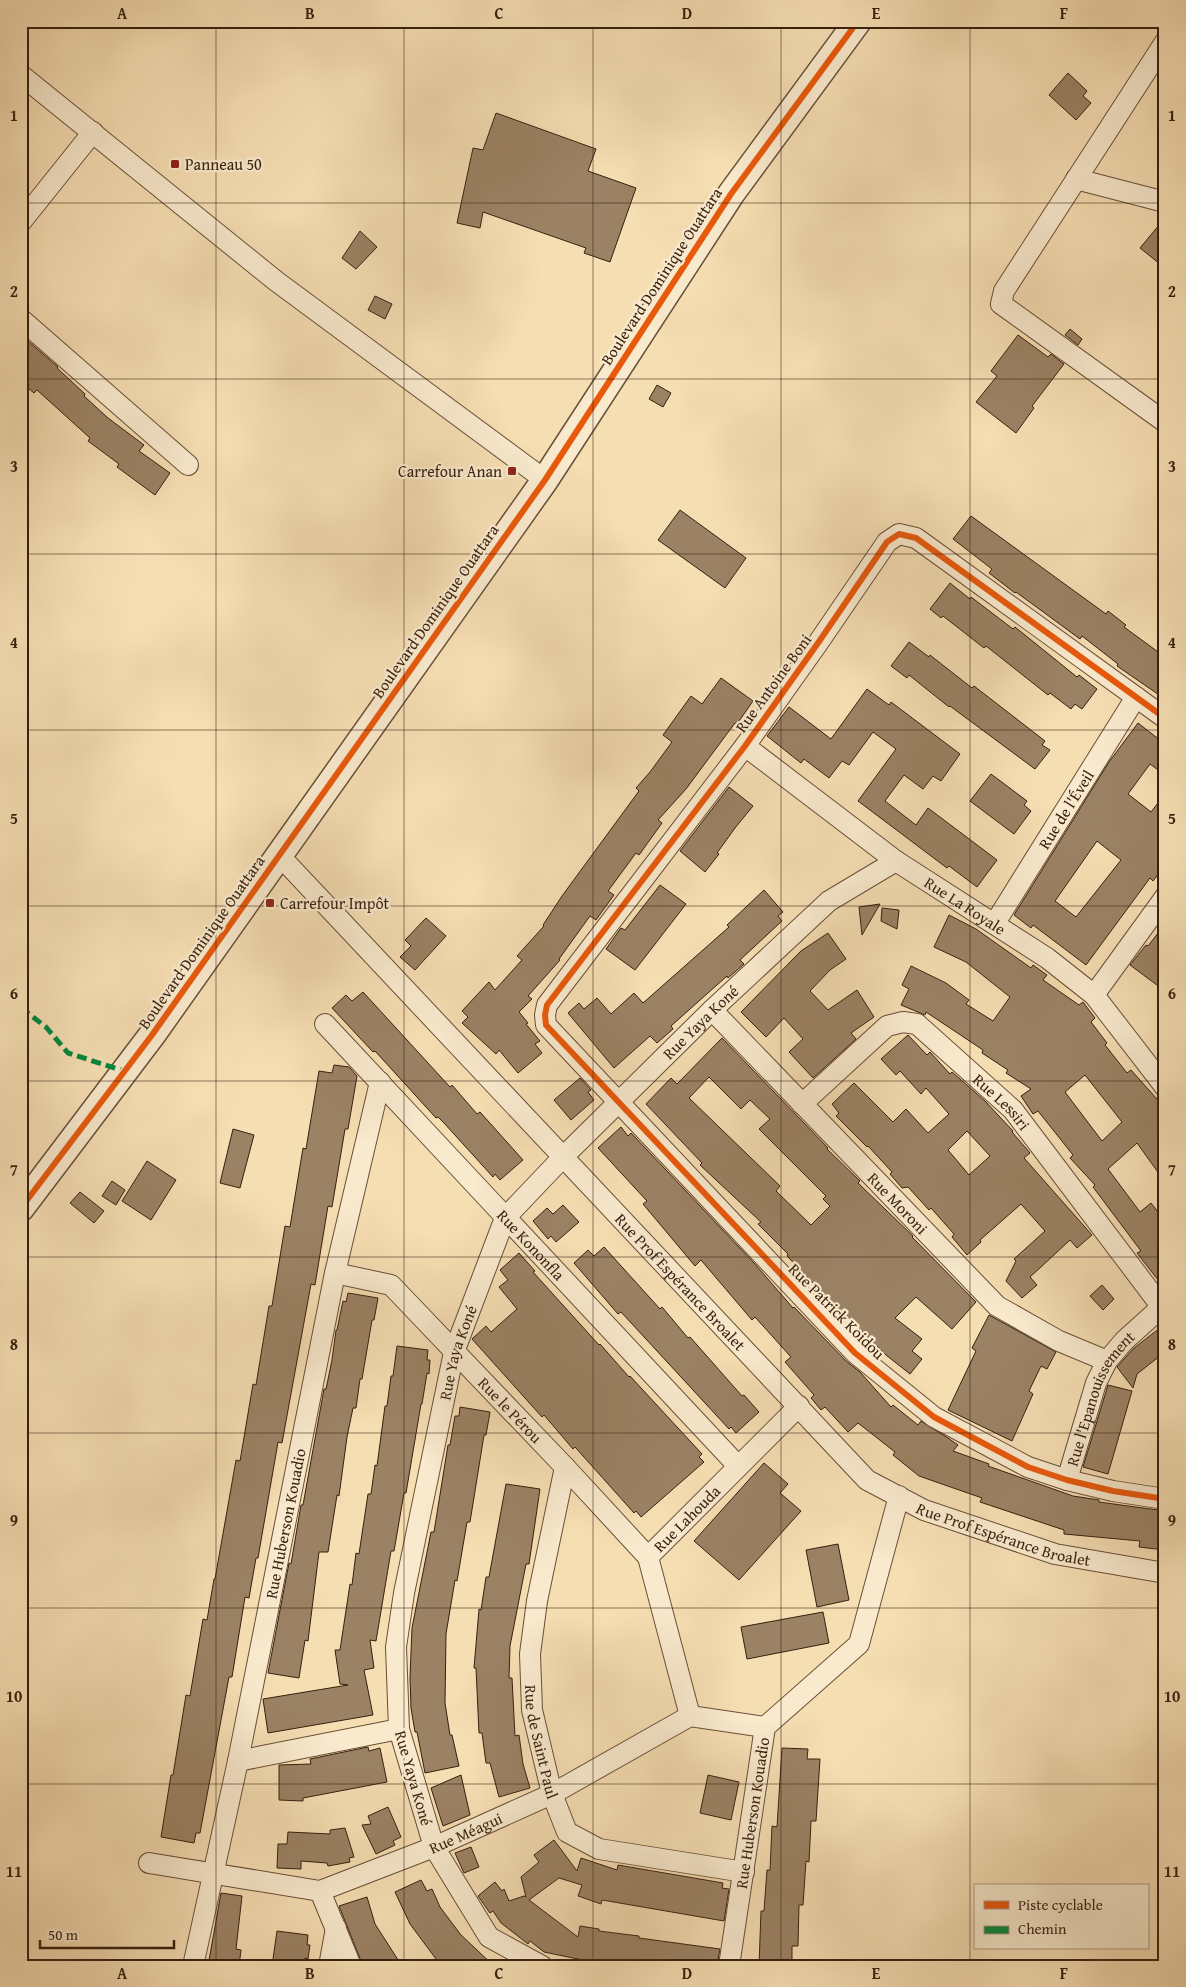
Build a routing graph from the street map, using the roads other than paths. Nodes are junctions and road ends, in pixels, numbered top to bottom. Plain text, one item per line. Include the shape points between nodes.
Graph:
1 (858, 21) edge
2 (1165, 42) edge
3 (21, 74) edge
4 (93, 132) junction
5 (1076, 179) junction
6 (1165, 202) edge
7 (21, 222) edge
8 (21, 319) edge
9 (1165, 422) edge
10 (188, 465) dead end
11 (545, 480) junction
12 (1136, 697) junction
13 (1165, 718) edge
14 (744, 746) junction
15 (280, 855) junction
16 (896, 861) junction
17 (1165, 897) edge
18 (995, 923) junction
19 (1094, 995) junction
20 (712, 1010) junction
21 (325, 1024) dead end
22 (380, 1082) junction
23 (1165, 1087) edge
24 (619, 1102) junction
25 (802, 1104) junction
26 (564, 1156) junction
27 (21, 1208) edge
28 (505, 1218) junction
29 (335, 1273) junction
30 (1163, 1305) edge
31 (454, 1352) junction
32 (1106, 1361) junction
33 (799, 1406) junction
34 (738, 1466) junction
35 (565, 1467) junction
36 (1067, 1480) junction
37 (899, 1496) junction
38 (1165, 1499) edge
39 (648, 1557) junction
40 (1165, 1574) edge
41 (690, 1716) junction
42 (765, 1727) junction
43 (399, 1729) junction
44 (238, 1761) junction
45 (552, 1794) junction
46 (434, 1847) junction
47 (149, 1863) dead end
48 (744, 1872) junction
49 (213, 1874) junction
50 (320, 1891) junction
51 (336, 1928) junction
52 (193, 1966) edge
53 (329, 1966) edge
54 (351, 1966) edge
55 (542, 1966) edge
56 (729, 1966) edge

1 - 11 street, Boulevard Dominique Ouattara via 731,194
2 - 5 street
3 - 4 street
4 - 7 street
4 - 11 street via 276,281
5 - 6 street
5 - 9 street via 1004,291 1001,304
8 - 10 street
11 - 15 street, Boulevard Dominique Ouattara
12 - 13 street, Rue Antoine Boni
12 - 14 street, Rue Antoine Boni via 916,538 899,534 887,542
12 - 18 street, Rue de l'Éveil
14 - 16 street, Rue La Royale
14 - 24 street, Rue Antoine Boni via 547,1005 546,1025
15 - 26 street, Rue Prof Espérance Broalet
15 - 27 street, Boulevard Dominique Ouattara via 152,1035
16 - 18 street, Rue La Royale
16 - 20 street, Rue Yaya Koné via 829,901
17 - 19 street
18 - 19 street, Rue La Royale
19 - 23 street, Rue La Royale
20 - 24 street, Rue Yaya Koné
20 - 25 street, Rue Moroni
21 - 22 street, Rue Kononfla
22 - 28 street, Rue Kononfla
22 - 29 street, Rue Huberson Kouadio
24 - 26 street, Rue Yaya Koné
24 - 36 street, Rue Patrick Koidou via 855,1353 934,1416 1028,1467
25 - 30 street, Rue Lessiri via 887,1026 903,1022 917,1024 1013,1110
25 - 32 street, Rue Moroni via 997,1306 1059,1341
26 - 28 street, Rue Yaya Koné
26 - 33 street, Rue Prof Espérance Broalet
28 - 31 street, Rue Yaya Koné
28 - 34 street, Rue Kononfla
29 - 31 street, Rue le Pérou via 391,1285
29 - 44 street, Rue Huberson Kouadio
30 - 32 street, Rue l'Epanouissement
31 - 35 street, Rue le Pérou
31 - 43 street, Rue Yaya Koné via 404,1592 396,1647
32 - 36 street, Rue l'Epanouissement via 1096,1382
33 - 34 street, Rue Lahouda
33 - 37 street, Rue Prof Espérance Broalet via 867,1480
34 - 39 street, Rue Lahouda
35 - 39 street, Rue le Pérou
35 - 45 street, Rue de Saint Paul via 537,1601 530,1654 532,1710
36 - 38 street, Rue Patrick Koidou
37 - 40 street, Rue Prof Espérance Broalet via 924,1510 1055,1554
37 - 42 street, Rue Huberson Kouadio via 859,1644
39 - 41 street, Rue Lahouda
41 - 42 street
41 - 45 street, Rue Méagui
42 - 48 street, Rue Huberson Kouadio
43 - 44 street
43 - 46 street, Rue Yaya Koné
44 - 49 street, Rue Huberson Kouadio
45 - 46 street, Rue Méagui
45 - 48 street, Rue de Saint Paul via 567,1832 599,1849
46 - 50 street, Rue Méagui
46 - 55 street, Rue Yaya Koné via 489,1936
47 - 49 street
48 - 56 street, Rue Huberson Kouadio
49 - 50 street
49 - 52 street, Rue Huberson Kouadio
50 - 51 street
51 - 53 street
51 - 54 street

